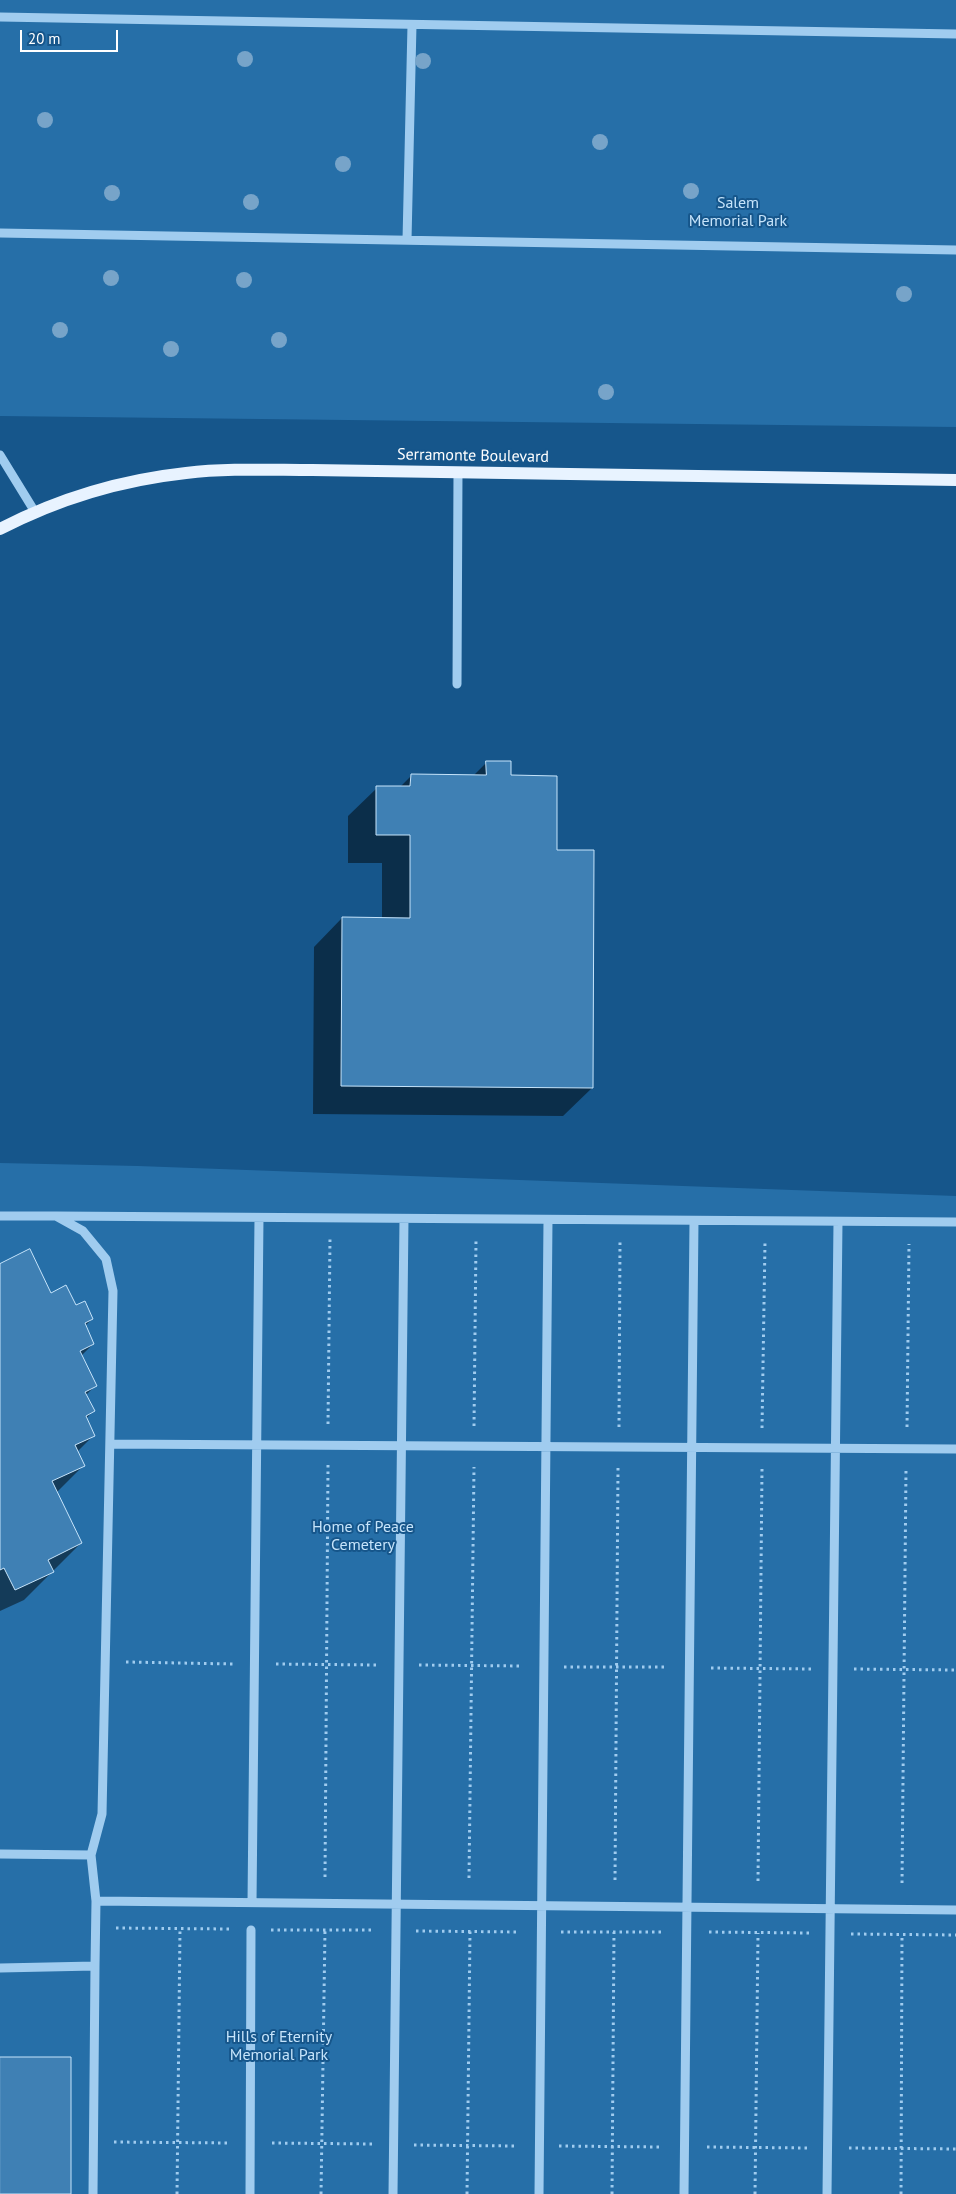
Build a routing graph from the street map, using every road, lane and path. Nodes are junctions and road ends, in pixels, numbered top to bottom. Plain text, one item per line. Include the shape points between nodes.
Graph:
1 (0, 17) edge
2 (412, 25) junction
3 (956, 34) edge
4 (0, 233) edge
5 (408, 240) junction
6 (956, 250) edge
7 (0, 455) edge
8 (458, 472) junction
9 (956, 480) edge
10 (35, 512) junction
11 (0, 529) edge
12 (457, 684) dead end
13 (0, 1216) edge
14 (56, 1216) junction
15 (259, 1218) junction
16 (330, 1218) junction
17 (404, 1219) junction
18 (476, 1219) junction
19 (548, 1220) junction
20 (620, 1220) junction
21 (694, 1221) junction
22 (765, 1221) junction
23 (838, 1222) junction
24 (909, 1222) junction
25 (956, 1222) edge
26 (110, 1444) junction
27 (257, 1444) junction
28 (328, 1444) junction
29 (401, 1445) junction
30 (474, 1445) junction
31 (546, 1445) junction
32 (618, 1446) junction
33 (691, 1446) junction
34 (762, 1447) junction
35 (835, 1448) junction
36 (906, 1448) junction
37 (956, 1449) edge
38 (0, 1854) edge
39 (90, 1855) junction
40 (324, 1877) dead end
41 (469, 1878) dead end
42 (615, 1880) dead end
43 (758, 1882) dead end
44 (902, 1883) dead end
45 (96, 1900) junction
46 (252, 1902) junction
47 (396, 1904) junction
48 (541, 1906) junction
49 (686, 1907) junction
50 (830, 1909) junction
51 (956, 1910) edge
52 (180, 1929) dead end
53 (251, 1930) dead end
54 (325, 1930) dead end
55 (470, 1931) dead end
56 (614, 1932) dead end
57 (758, 1933) dead end
58 (902, 1934) dead end
59 (95, 1966) junction
60 (0, 1968) edge
61 (93, 2194) edge
62 (177, 2194) edge
63 (250, 2194) edge
64 (321, 2194) edge
65 (393, 2194) edge
66 (466, 2194) edge
67 (538, 2194) edge
68 (612, 2194) edge
69 (684, 2194) edge
70 (755, 2194) edge
71 (827, 2194) edge
72 (901, 2194) edge

1 - 2 lane
2 - 3 lane
2 - 5 lane
4 - 5 lane
5 - 6 lane
7 - 10 lane
8 - 9 main road, Serramonte Boulevard
8 - 10 main road, Serramonte Boulevard via 187,472 109,487
8 - 12 lane
10 - 11 main road, Serramonte Boulevard
13 - 14 lane
14 - 15 lane
14 - 26 lane via 83,1231 106,1259 113,1291
15 - 16 lane
15 - 27 lane
16 - 17 lane
16 - 28 path
17 - 18 lane
17 - 29 lane
18 - 19 lane
18 - 30 path
19 - 20 lane
19 - 31 lane
20 - 21 lane
20 - 32 path
21 - 22 lane
21 - 33 lane
22 - 23 lane
22 - 34 path
23 - 24 lane
23 - 35 lane
24 - 25 lane
24 - 36 path
26 - 27 lane
26 - 39 lane via 102,1814
27 - 28 lane
27 - 46 lane
28 - 29 lane
28 - 40 path
29 - 30 lane
29 - 47 lane
30 - 31 lane
30 - 41 path
31 - 32 lane
31 - 48 lane
32 - 33 lane
32 - 42 path
33 - 34 lane
33 - 49 lane
34 - 35 lane
34 - 43 path
35 - 36 lane
35 - 50 lane
36 - 37 lane
36 - 44 path
38 - 39 lane
39 - 45 lane
45 - 46 lane
45 - 59 lane
46 - 47 lane
47 - 48 lane
47 - 65 lane
48 - 49 lane
48 - 67 lane
49 - 50 lane
49 - 69 lane
50 - 51 lane
50 - 71 lane
52 - 62 path
53 - 63 lane
54 - 64 path
55 - 66 path
56 - 68 path
57 - 70 path
58 - 72 path
59 - 60 lane
59 - 61 lane

